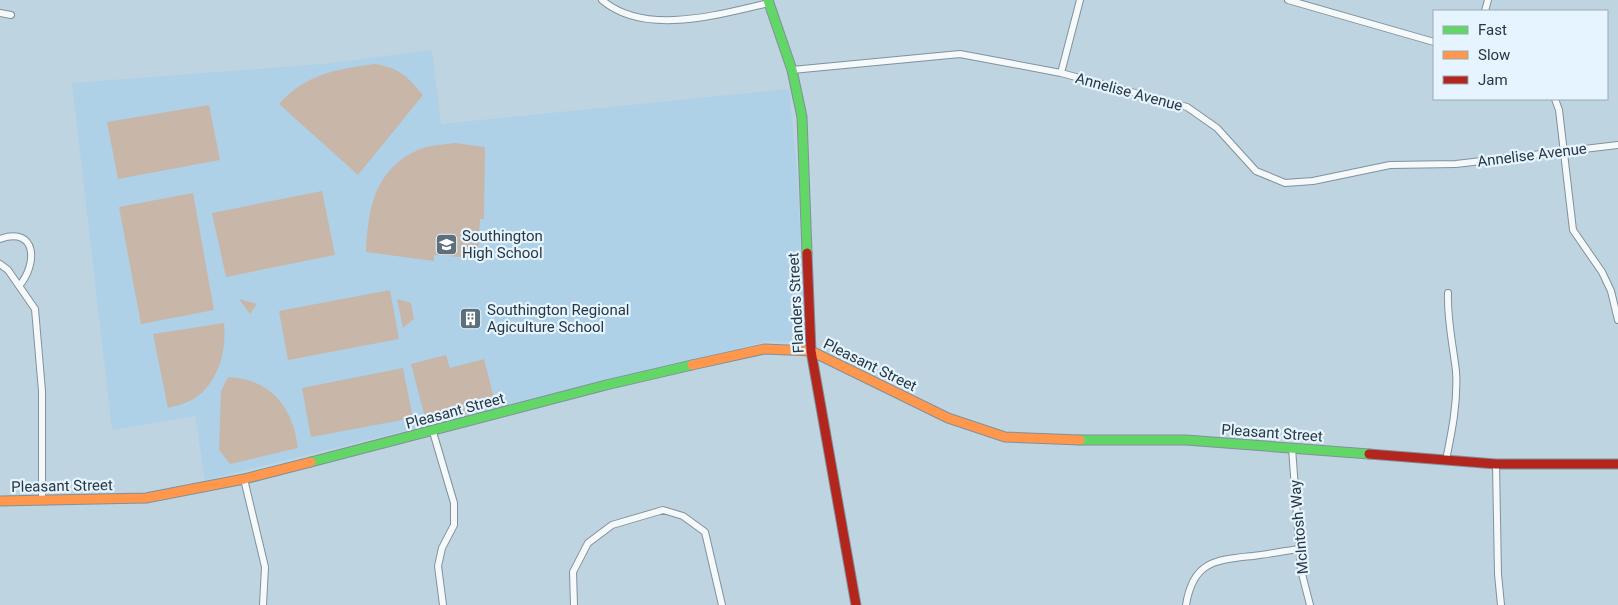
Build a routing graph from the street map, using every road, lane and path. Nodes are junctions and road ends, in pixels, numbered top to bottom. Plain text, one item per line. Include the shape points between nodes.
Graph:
1 (602, 0) edge
2 (1080, 0) edge
3 (1288, 0) edge
4 (768, 1) edge
5 (0, 13) edge
6 (12, 15) dead end
7 (1433, 42) edge
8 (792, 70) junction
9 (1061, 73) junction
10 (1555, 100) edge
11 (1618, 145) edge
12 (1564, 152) junction
13 (0, 239) edge
14 (0, 264) edge
15 (19, 286) junction
16 (1448, 293) dead end
17 (1618, 320) edge
18 (811, 351) junction
19 (433, 432) junction
20 (1292, 448) junction
21 (1446, 460) junction
22 (1496, 464) junction
23 (1618, 464) edge
24 (244, 479) junction
25 (0, 501) edge
26 (42, 501) junction
27 (1300, 549) junction
28 (264, 605) edge
29 (443, 605) edge
30 (574, 605) edge
31 (722, 605) edge
32 (856, 605) edge
33 (1186, 605) edge
34 (1310, 605) edge
35 (1501, 605) edge

1 - 4 street via 639,18 676,21
2 - 9 street
3 - 7 street
4 - 8 street, Flanders Street
5 - 6 street
8 - 9 street, Annelise Avenue via 960,54
8 - 18 street, Flanders Street via 802,117
9 - 12 street, Annelise Avenue via 1187,107 1217,128 1256,171 1285,183 1313,181 1390,165 1456,164
10 - 12 street
11 - 12 street, Annelise Avenue
12 - 17 street via 1573,230 1602,272 1611,291
13 - 15 street via 15,236 30,246 30,270
14 - 15 street
15 - 26 street via 35,309 42,383
16 - 21 street via 1456,373 1454,417
18 - 19 street, Pleasant Street via 764,349 606,385
18 - 20 street, Pleasant Street via 948,418 1005,437 1186,440
18 - 32 street, Flanders Street
19 - 24 street, Pleasant Street
19 - 29 street via 454,503 454,525 442,548 438,566
20 - 21 street, Pleasant Street
20 - 27 street, McIntosh Way
21 - 22 street, Pleasant Street
22 - 23 street, Pleasant Street
22 - 35 street
24 - 26 street, Pleasant Street via 146,498
24 - 28 street via 265,567
25 - 26 street, Pleasant Street
27 - 33 street via 1213,562 1197,573
27 - 34 street, McIntosh Way
30 - 31 street via 573,572 588,543 612,525 663,510 683,516 704,532

